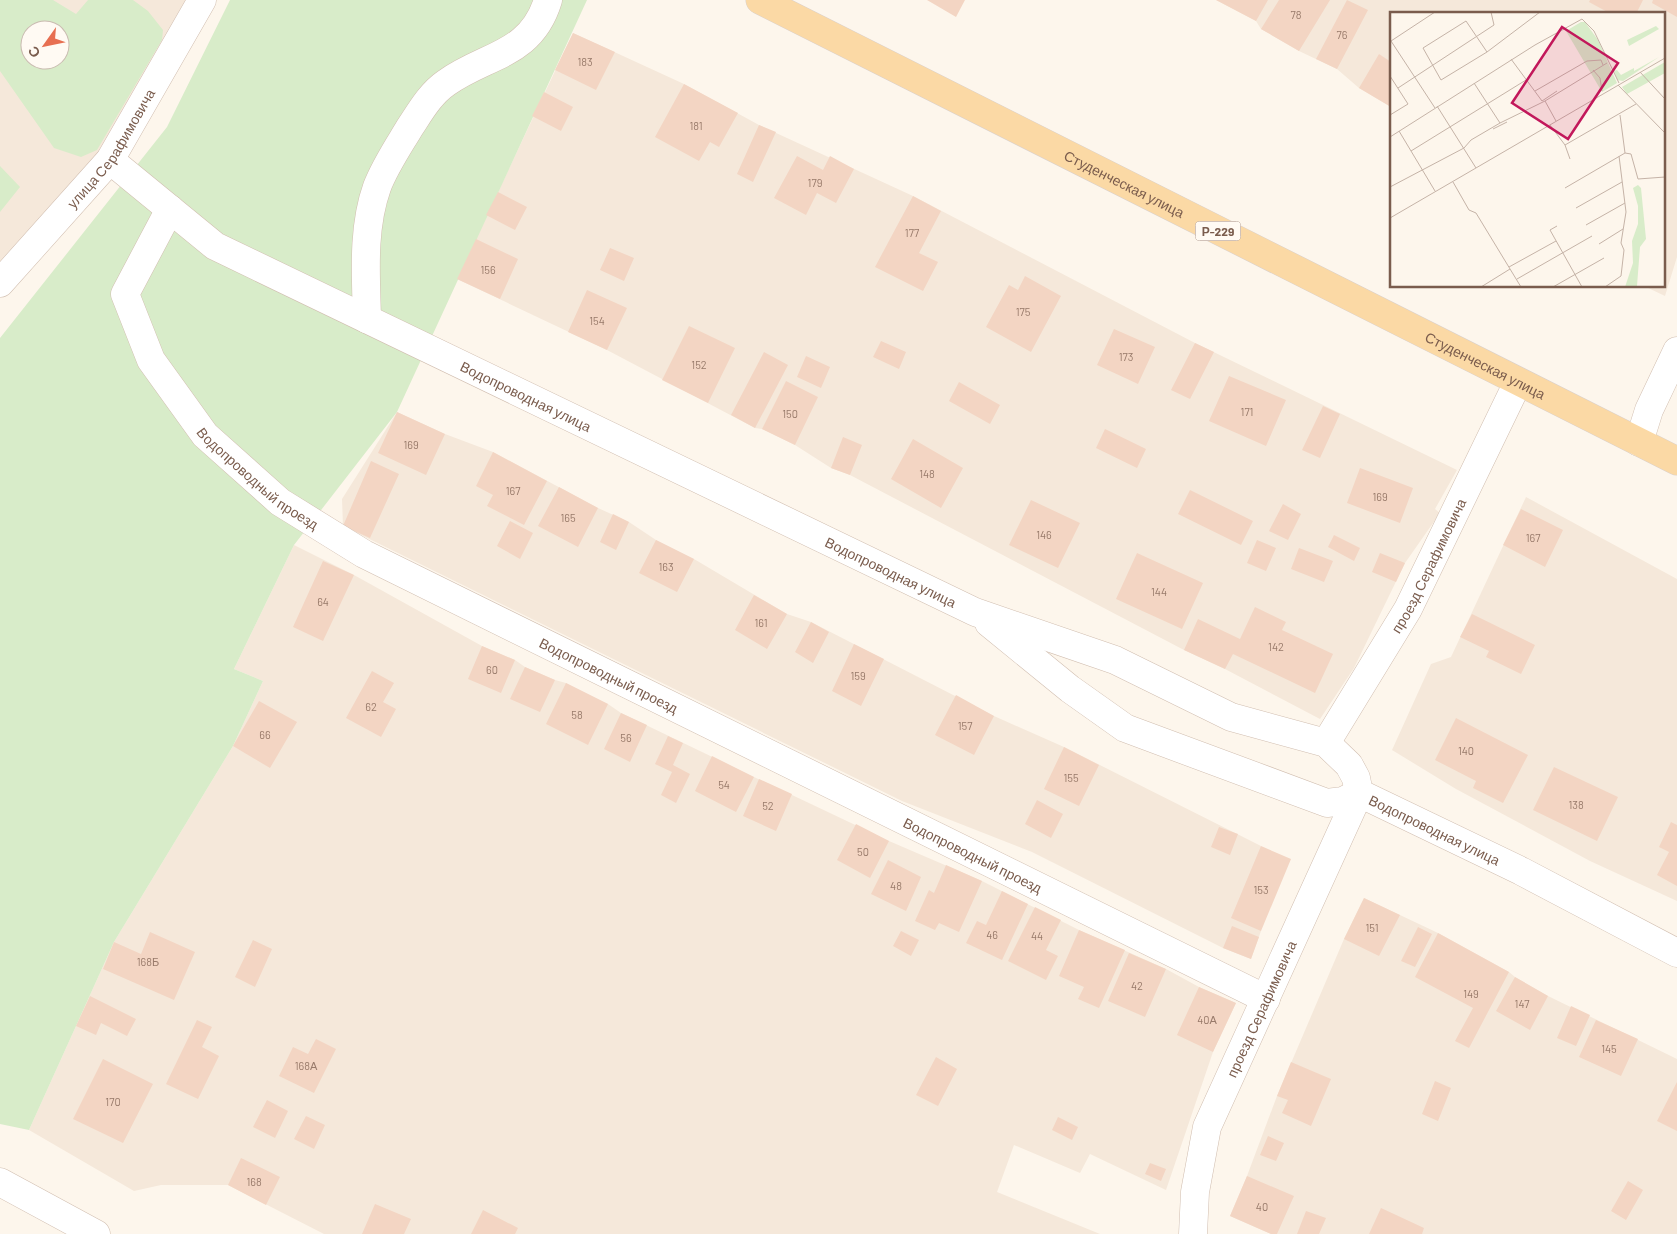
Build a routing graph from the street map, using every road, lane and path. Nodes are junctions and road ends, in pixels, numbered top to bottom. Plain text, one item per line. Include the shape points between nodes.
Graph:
1 (202, 0) edge
2 (548, 0) edge
3 (760, 0) edge
4 (110, 160) junction
5 (170, 209) junction
6 (0, 283) edge
7 (367, 319) junction
8 (1677, 352) edge
9 (1518, 382) junction
10 (1639, 442) junction
11 (1677, 461) edge
12 (975, 612) junction
13 (1326, 743) junction
14 (1358, 793) junction
15 (1677, 953) edge
16 (1266, 999) junction
17 (0, 1182) edge
18 (96, 1234) edge
19 (1193, 1234) edge

1 - 4 street, улица Серафимовича
2 - 7 street via 534,30 518,46 464,72 444,84 428,100 387,163 369,214
3 - 9 main road, Студенческая улица / Р-229
4 - 5 street, Водопроводная улица
4 - 6 street, улица Серафимовича
5 - 7 street, Водопроводная улица via 215,246
5 - 16 street, Водопроводный проезд via 125,294 151,360 206,435 280,502 373,559
7 - 12 street, Водопроводная улица
8 - 10 street
9 - 10 main road, Студенческая улица / Р-229
9 - 13 street, проезд Серафимовича via 1408,608
10 - 11 main road, Студенческая улица / Р-229
12 - 13 street, Водопроводная улица via 1115,660 1231,717
12 - 14 street via 1070,689 1125,728 1326,803 1343,801
13 - 14 street, Водопроводная улица via 1349,765 1356,778
14 - 15 street, Водопроводная улица via 1521,871
14 - 16 street, проезд Серафимовича
16 - 19 street, проезд Серафимовича via 1208,1127 1195,1192
17 - 18 street

